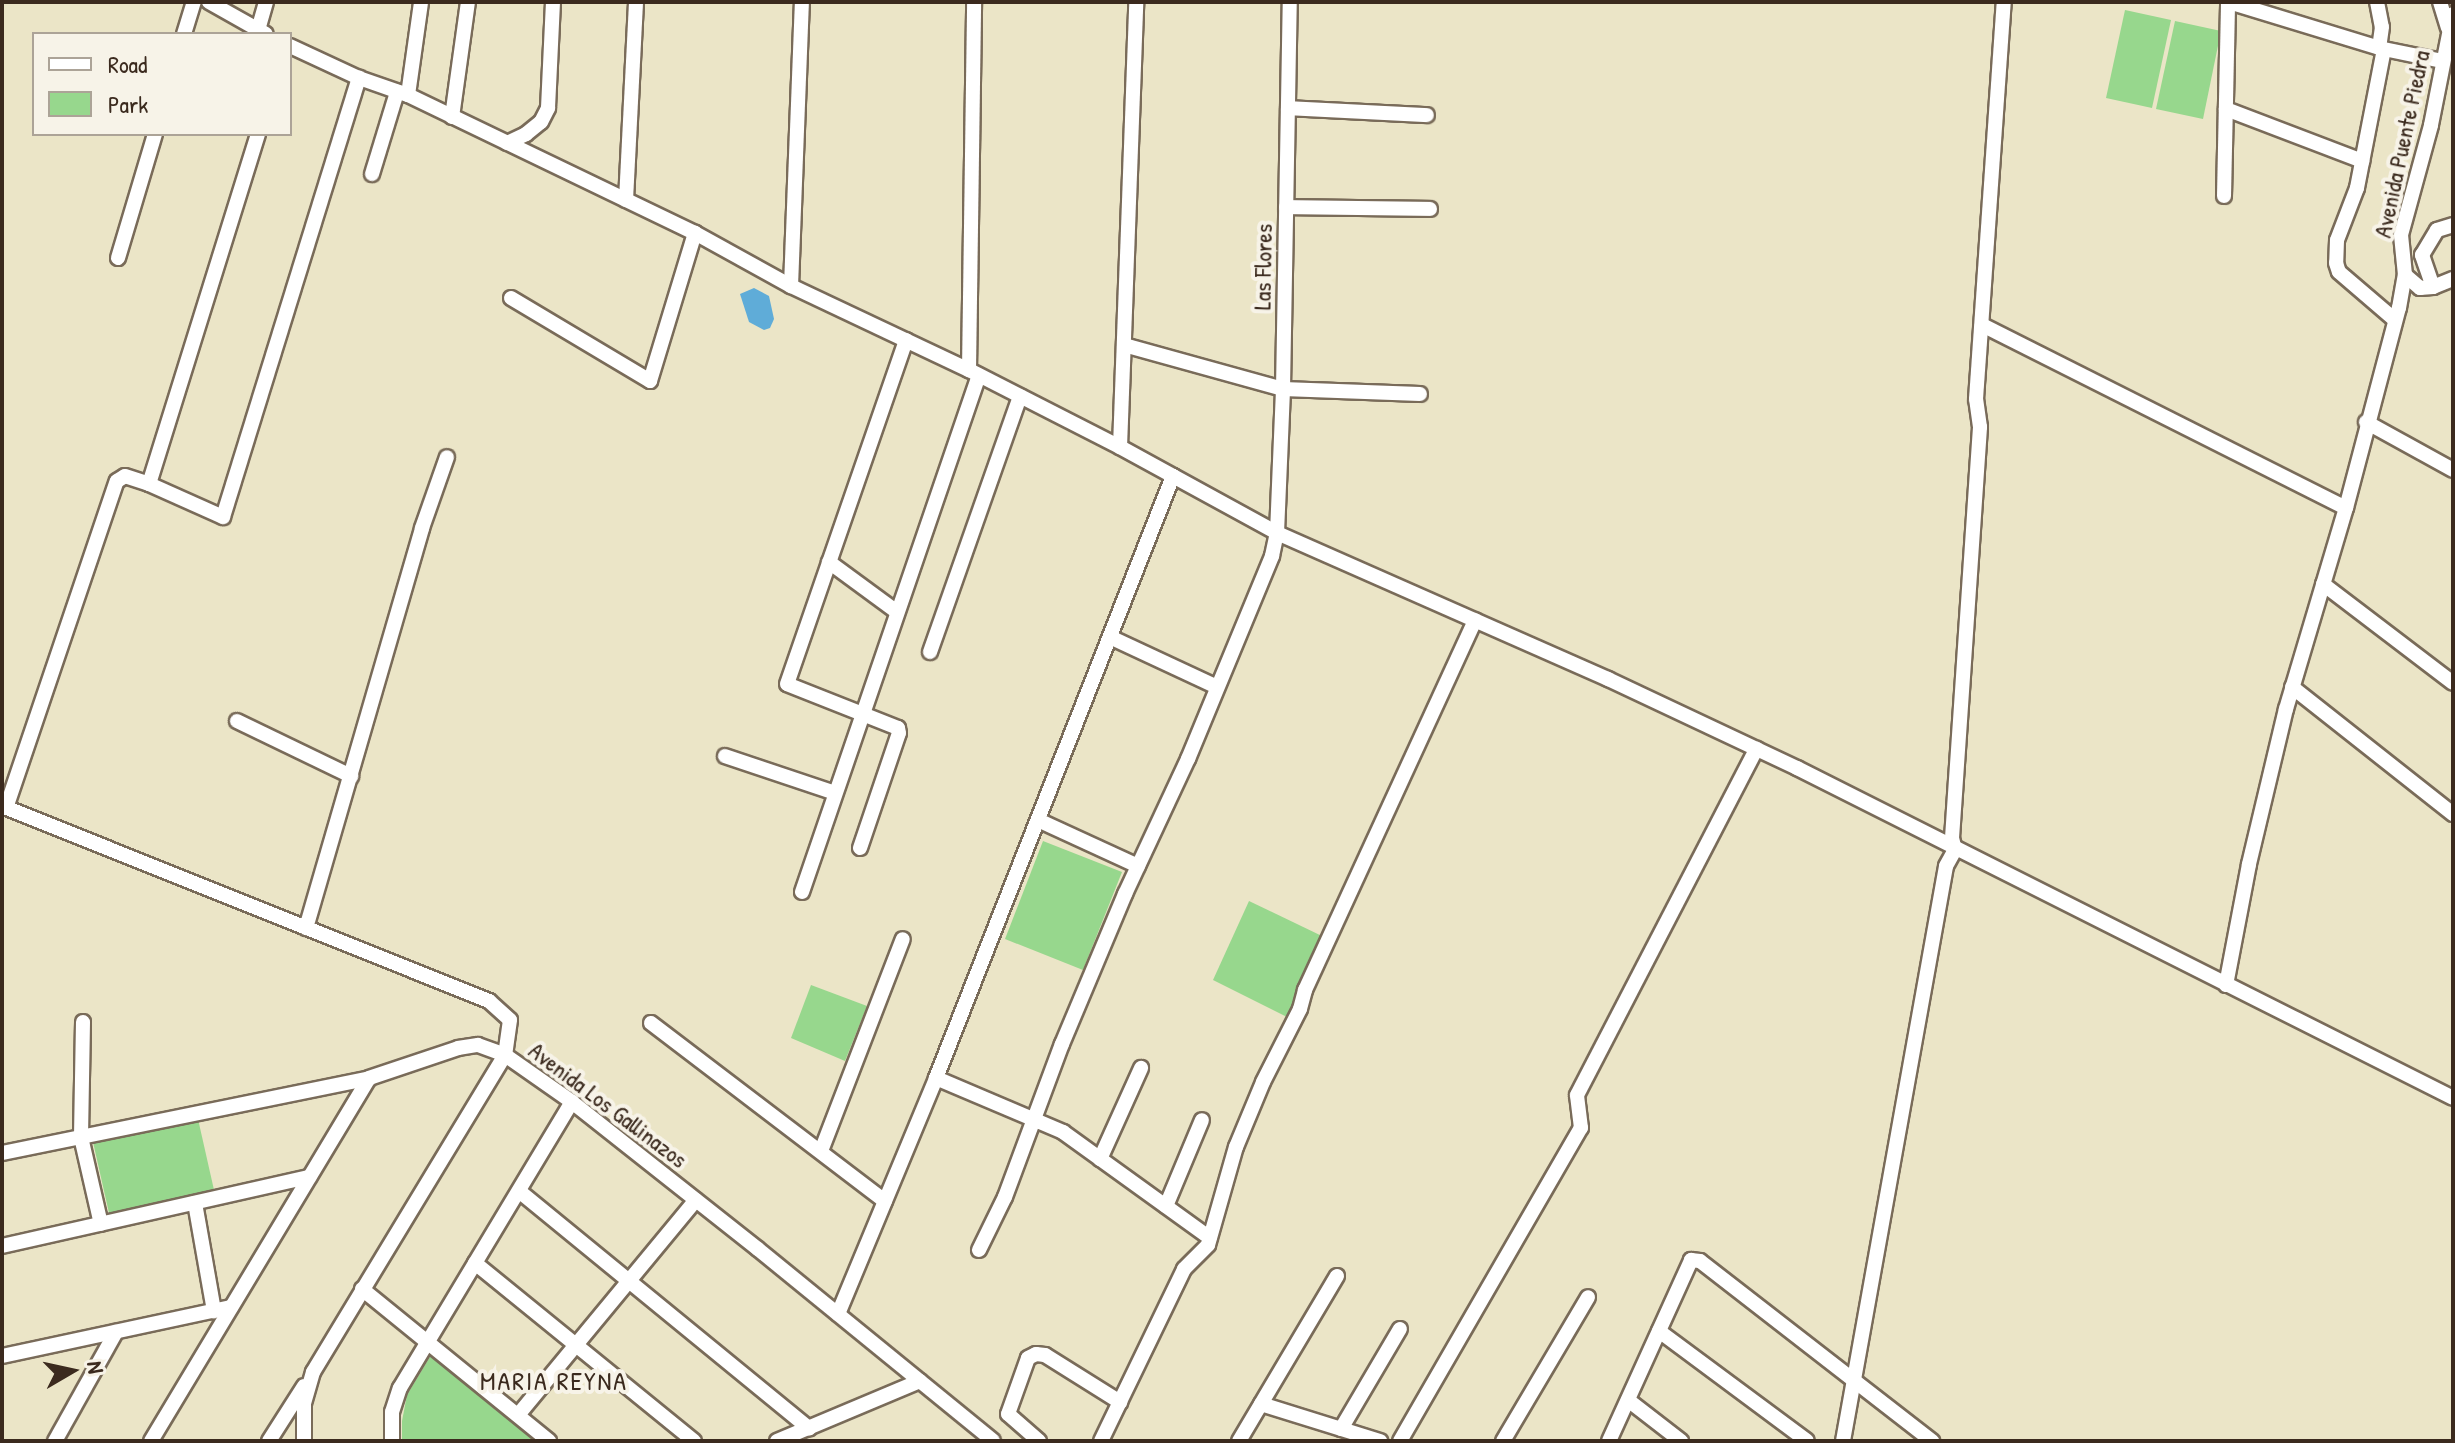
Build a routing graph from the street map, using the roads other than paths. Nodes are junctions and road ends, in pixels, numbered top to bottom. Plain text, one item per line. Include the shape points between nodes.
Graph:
1 (194, 2) edge
2 (209, 2) edge
3 (266, 2) edge
4 (421, 2) edge
5 (468, 2) edge
6 (553, 2) edge
7 (636, 2) edge
8 (802, 2) edge
9 (974, 2) edge
10 (1136, 2) edge
11 (2004, 2) edge
12 (2229, 2) edge
13 (2377, 2) edge
14 (2440, 2) edge
15 (1286, 5) edge
16 (2450, 21) edge
17 (185, 32) edge
18 (262, 32) edge
19 (292, 47) edge
20 (2382, 48) junction
21 (2442, 61) junction
22 (359, 78) junction
23 (402, 94) junction
24 (1288, 108) junction
25 (2226, 109) junction
26 (1427, 115) dead end
27 (452, 117) junction
28 (154, 136) edge
29 (257, 136) edge
30 (507, 143) junction
31 (2362, 161) junction
32 (372, 174) dead end
33 (2224, 196) dead end
34 (626, 200) junction
35 (1286, 207) junction
36 (1430, 209) dead end
37 (2453, 225) edge
38 (695, 233) junction
39 (118, 258) dead end
40 (2405, 275) junction
41 (2453, 279) edge
42 (791, 286) junction
43 (2433, 287) junction
44 (511, 298) dead end
45 (2395, 320) junction
46 (1982, 325) junction
47 (906, 340) junction
48 (1124, 345) junction
49 (974, 372) junction
50 (1283, 389) junction
51 (1420, 394) dead end
52 (1020, 396) junction
53 (2366, 422) junction
54 (1120, 447) junction
55 (447, 457) dead end
56 (2453, 470) edge
57 (1173, 476) junction
58 (149, 484) junction
59 (2346, 508) junction
60 (1277, 533) junction
61 (829, 562) junction
62 (2323, 584) junction
63 (897, 612) junction
64 (1475, 620) junction
65 (1110, 637) junction
66 (930, 652) dead end
67 (2453, 683) edge
68 (1217, 687) junction
69 (2292, 687) junction
70 (862, 713) junction
71 (237, 721) dead end
72 (1756, 749) junction
73 (725, 756) dead end
74 (351, 776) junction
75 (835, 793) junction
76 (4, 807) edge
77 (2453, 814) edge
78 (1038, 820) junction
79 (860, 848) dead end
80 (1955, 850) junction
81 (1138, 866) junction
82 (802, 892) dead end
83 (306, 928) junction
84 (903, 939) dead end
85 (2226, 985) junction
86 (83, 1022) dead end
87 (651, 1023) dead end
88 (505, 1055) junction
89 (1141, 1068) dead end
90 (369, 1078) junction
91 (936, 1078) junction
92 (2453, 1098) edge
93 (572, 1102) junction
94 (1034, 1119) junction
95 (1202, 1120) dead end
96 (81, 1137) junction
97 (821, 1151) junction
98 (2, 1153) edge
99 (1100, 1159) junction
100 (309, 1177) junction
101 (519, 1191) junction
102 (696, 1200) junction
103 (885, 1201) junction
104 (195, 1203) junction
105 (1166, 1206) junction
106 (101, 1224) junction
107 (1210, 1238) junction
108 (2, 1246) edge
109 (979, 1250) dead end
110 (475, 1263) junction
111 (1337, 1276) dead end
112 (629, 1281) junction
113 (362, 1289) junction
114 (1588, 1297) dead end
115 (231, 1307) junction
116 (214, 1311) junction
117 (840, 1311) junction
118 (1400, 1329) dead end
119 (1659, 1331) junction
120 (116, 1332) junction
121 (428, 1342) junction
122 (576, 1345) junction
123 (2, 1356) edge
124 (313, 1372) junction
125 (920, 1381) junction
126 (1853, 1382) junction
127 (1628, 1400) junction
128 (1120, 1402) junction
129 (1261, 1404) junction
130 (518, 1415) junction
131 (809, 1428) junction
132 (1341, 1429) junction
133 (990, 1440) edge
134 (55, 1441) edge
135 (151, 1441) edge
136 (269, 1441) edge
137 (304, 1441) edge
138 (392, 1441) edge
139 (549, 1441) edge
140 (694, 1441) edge
141 (777, 1441) edge
142 (1039, 1441) edge
143 (1101, 1441) edge
144 (1239, 1441) edge
145 (1380, 1441) edge
146 (1400, 1441) edge
147 (1503, 1441) edge
148 (1609, 1441) edge
149 (1681, 1441) edge
150 (1807, 1441) edge
151 (1843, 1441) edge
152 (1932, 1441) edge

1 - 17 street
2 - 18 street
3 - 18 street
4 - 23 street
5 - 27 street
6 - 30 street via 548,108 534,128
7 - 34 street
8 - 42 street
9 - 49 street
10 - 48 street
11 - 46 street
12 - 20 street
12 - 25 street
13 - 20 street
14 - 16 street
15 - 24 street, Las Flores
16 - 21 street, Avenida Puente Piedra
19 - 22 street
20 - 21 street
20 - 31 street
21 - 40 street, Avenida Puente Piedra via 2401,235
22 - 23 street
22 - 58 street via 223,517
23 - 27 street
23 - 32 street
24 - 26 street
24 - 35 street, Las Flores
25 - 31 street
25 - 33 street
27 - 30 street
28 - 39 street
29 - 58 street
30 - 34 street
31 - 45 street via 2337,240 2336,263 2339,272
34 - 38 street
35 - 36 street
35 - 50 street, Las Flores
37 - 43 street via 2437,230 2422,255
38 - 42 street
38 - 44 street via 650,381
40 - 43 street via 2420,288
40 - 45 street, Avenida Puente Piedra
41 - 43 street
42 - 47 street
45 - 53 street, Avenida Puente Piedra
46 - 59 street
46 - 80 street
47 - 49 street
47 - 61 street
48 - 50 street
48 - 54 street
49 - 52 street
49 - 63 street
50 - 51 street
50 - 60 street, Las Flores
52 - 54 street
52 - 66 street
53 - 56 street
53 - 59 street, Avenida Puente Piedra
54 - 57 street
55 - 74 street
57 - 60 street
57 - 65 street
58 - 76 street via 125,476 117,481
59 - 62 street, Avenida Puente Piedra
60 - 64 street
60 - 68 street, Las Flores
61 - 63 street
61 - 70 street via 787,684
62 - 67 street
62 - 69 street, Avenida Puente Piedra
63 - 70 street
64 - 72 street
64 - 107 street via 1263,1082 1236,1147
65 - 68 street
65 - 78 street
68 - 81 street, Las Flores
69 - 77 street
69 - 85 street, Avenida Puente Piedra
70 - 75 street
70 - 79 street via 899,733
71 - 74 street
72 - 80 street
72 - 146 street via 1577,1095 1581,1128
73 - 75 street
74 - 83 street
75 - 82 street
76 - 83 street, Avenida Los Gallinazos
78 - 81 street
78 - 91 street
80 - 85 street
80 - 126 street via 1946,866
81 - 94 street, Las Flores
83 - 88 street, Avenida Los Gallinazos via 489,1001 510,1020
84 - 97 street
85 - 92 street
86 - 96 street
87 - 97 street
88 - 90 street via 478,1045 458,1048
88 - 93 street, Avenida Los Gallinazos
88 - 113 street
89 - 99 street
90 - 96 street
90 - 100 street
91 - 94 street
91 - 103 street
93 - 101 street
93 - 102 street, Avenida Los Gallinazos
94 - 99 street
94 - 109 street, Las Flores
95 - 105 street
96 - 98 street
96 - 106 street
97 - 103 street
99 - 105 street
100 - 104 street
100 - 115 street
101 - 110 street
101 - 112 street
102 - 112 street
102 - 117 street, Avenida Los Gallinazos
103 - 117 street
104 - 106 street
104 - 116 street
105 - 107 street
106 - 108 street
107 - 128 street via 1184,1269
110 - 121 street
110 - 122 street
111 - 129 street
112 - 122 street
112 - 131 street
113 - 121 street
113 - 124 street
114 - 147 street
115 - 116 street
115 - 135 street
116 - 120 street
117 - 125 street, Avenida Los Gallinazos
118 - 132 street
119 - 126 street via 1691,1260 1700,1261
119 - 127 street
119 - 150 street
120 - 123 street
120 - 134 street
121 - 130 street
121 - 138 street via 400,1388 392,1412
122 - 130 street
122 - 140 street
124 - 136 street
124 - 137 street via 304,1403
125 - 131 street
125 - 133 street, Avenida Los Gallinazos
126 - 151 street
126 - 152 street
127 - 148 street
127 - 149 street
128 - 142 street via 1036,1354 1028,1358 1008,1414
128 - 143 street
129 - 132 street
129 - 144 street
130 - 139 street
131 - 141 street
132 - 145 street

